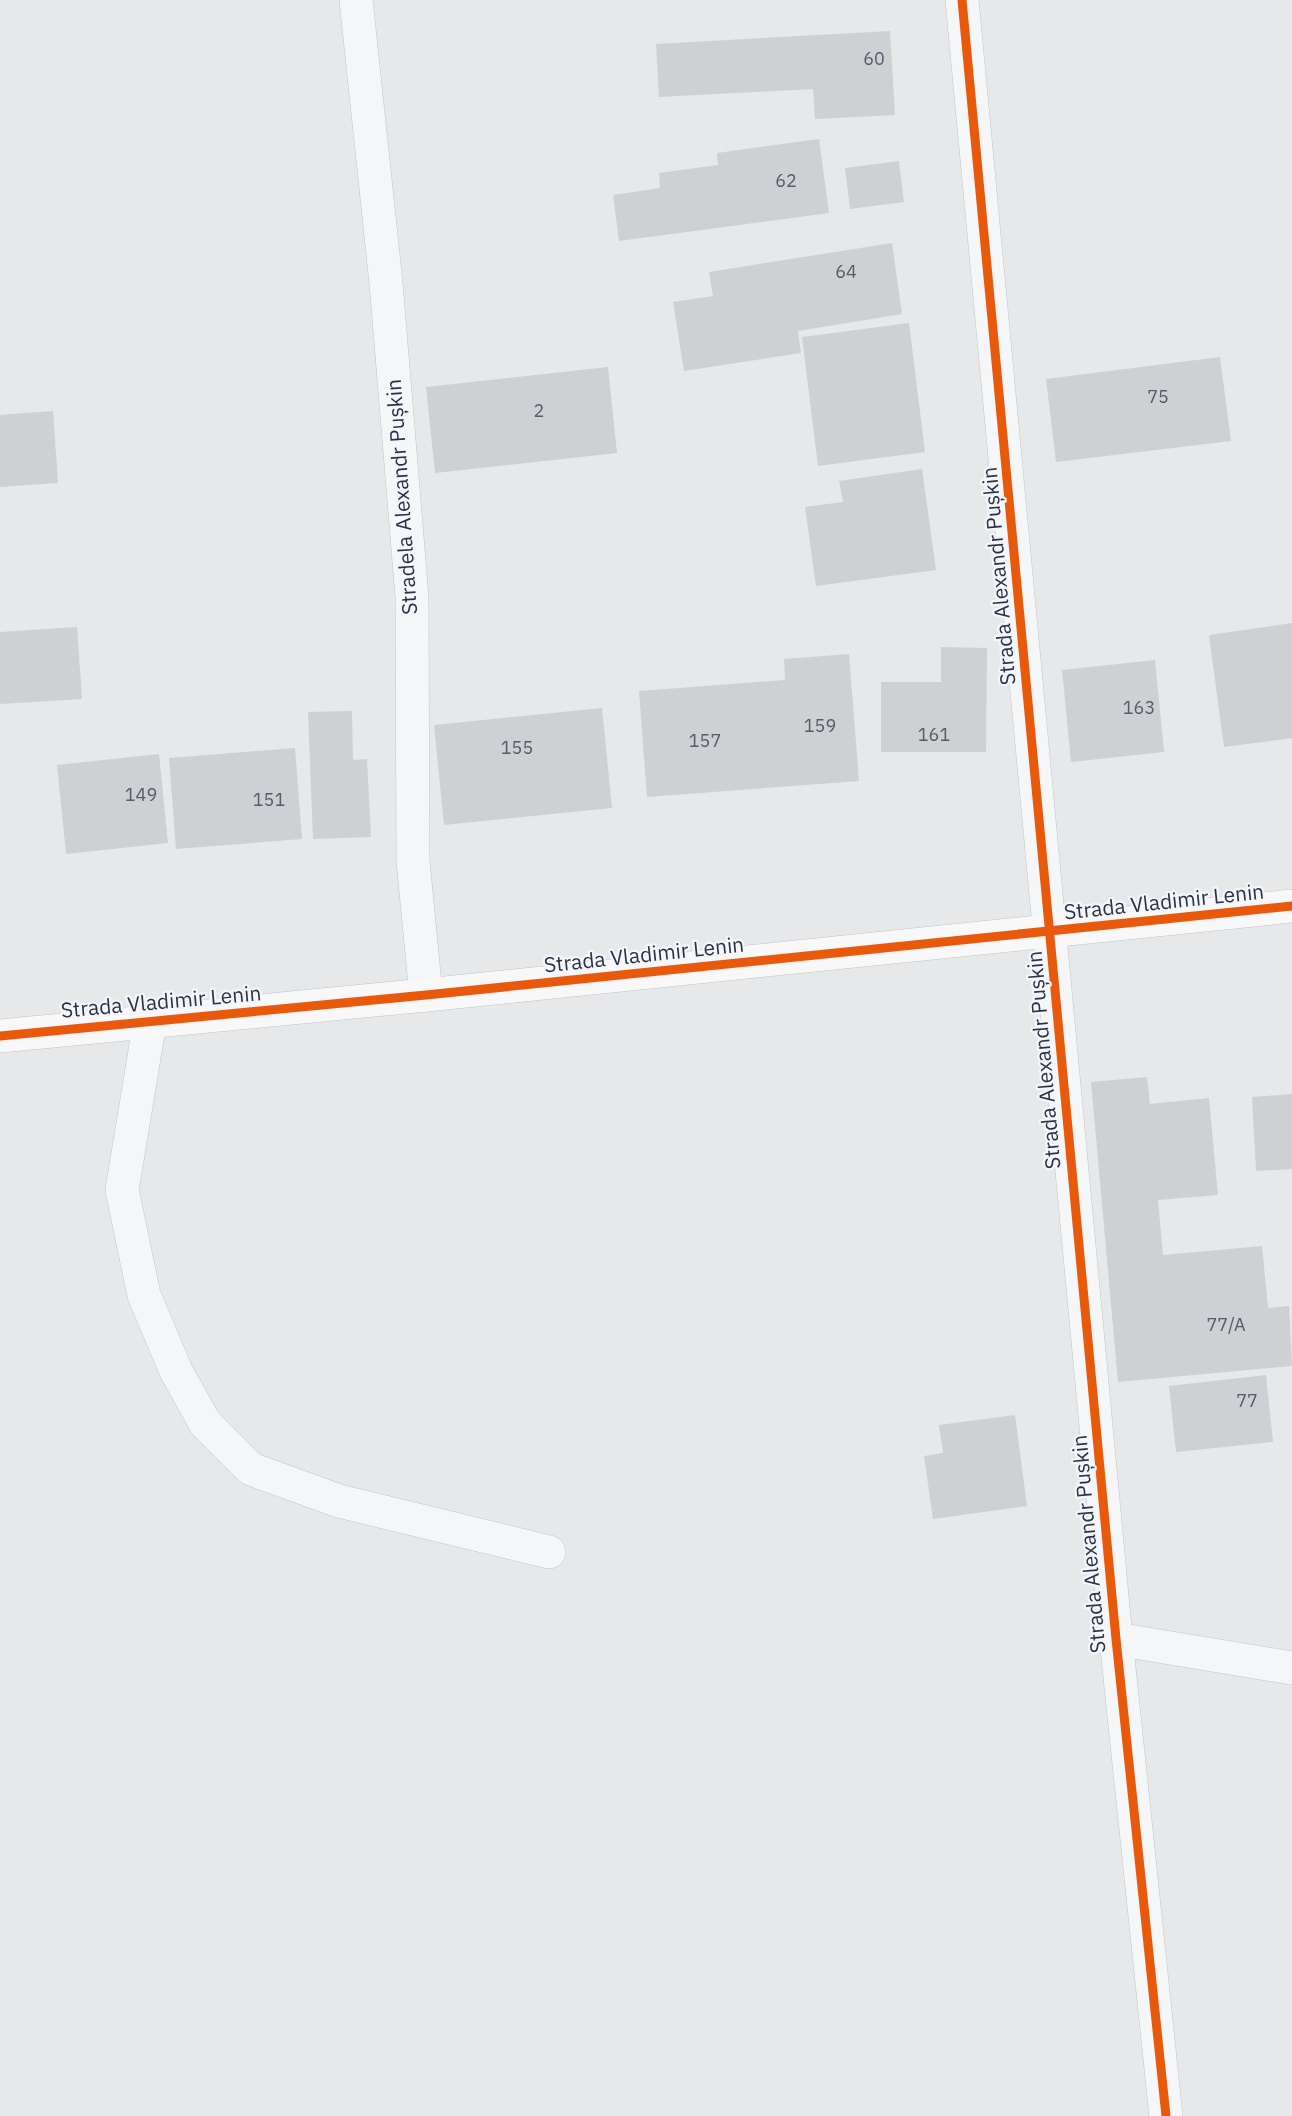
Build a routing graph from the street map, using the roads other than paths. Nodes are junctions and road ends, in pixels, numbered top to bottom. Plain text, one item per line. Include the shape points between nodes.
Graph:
1 (356, 0) edge
2 (962, 0) edge
3 (1292, 906) edge
4 (1050, 932) junction
5 (426, 995) junction
6 (150, 1021) junction
7 (0, 1036) edge
8 (549, 1552) dead end
9 (1116, 1639) junction
10 (1292, 1668) edge
11 (1166, 2116) edge

1 - 5 street, Stradela Alexandr Pușkin via 386,283 412,597 413,861
2 - 4 street, Strada Alexandr Pușkin
3 - 4 main road, Strada Vladimir Lenin
4 - 5 main road, Strada Vladimir Lenin
4 - 9 street, Strada Alexandr Pușkin
5 - 6 main road, Strada Vladimir Lenin
6 - 7 main road, Strada Vladimir Lenin
6 - 8 street via 122,1190 144,1295 176,1371 205,1423 251,1469 339,1501
9 - 10 street
9 - 11 street, Strada Alexandr Pușkin

